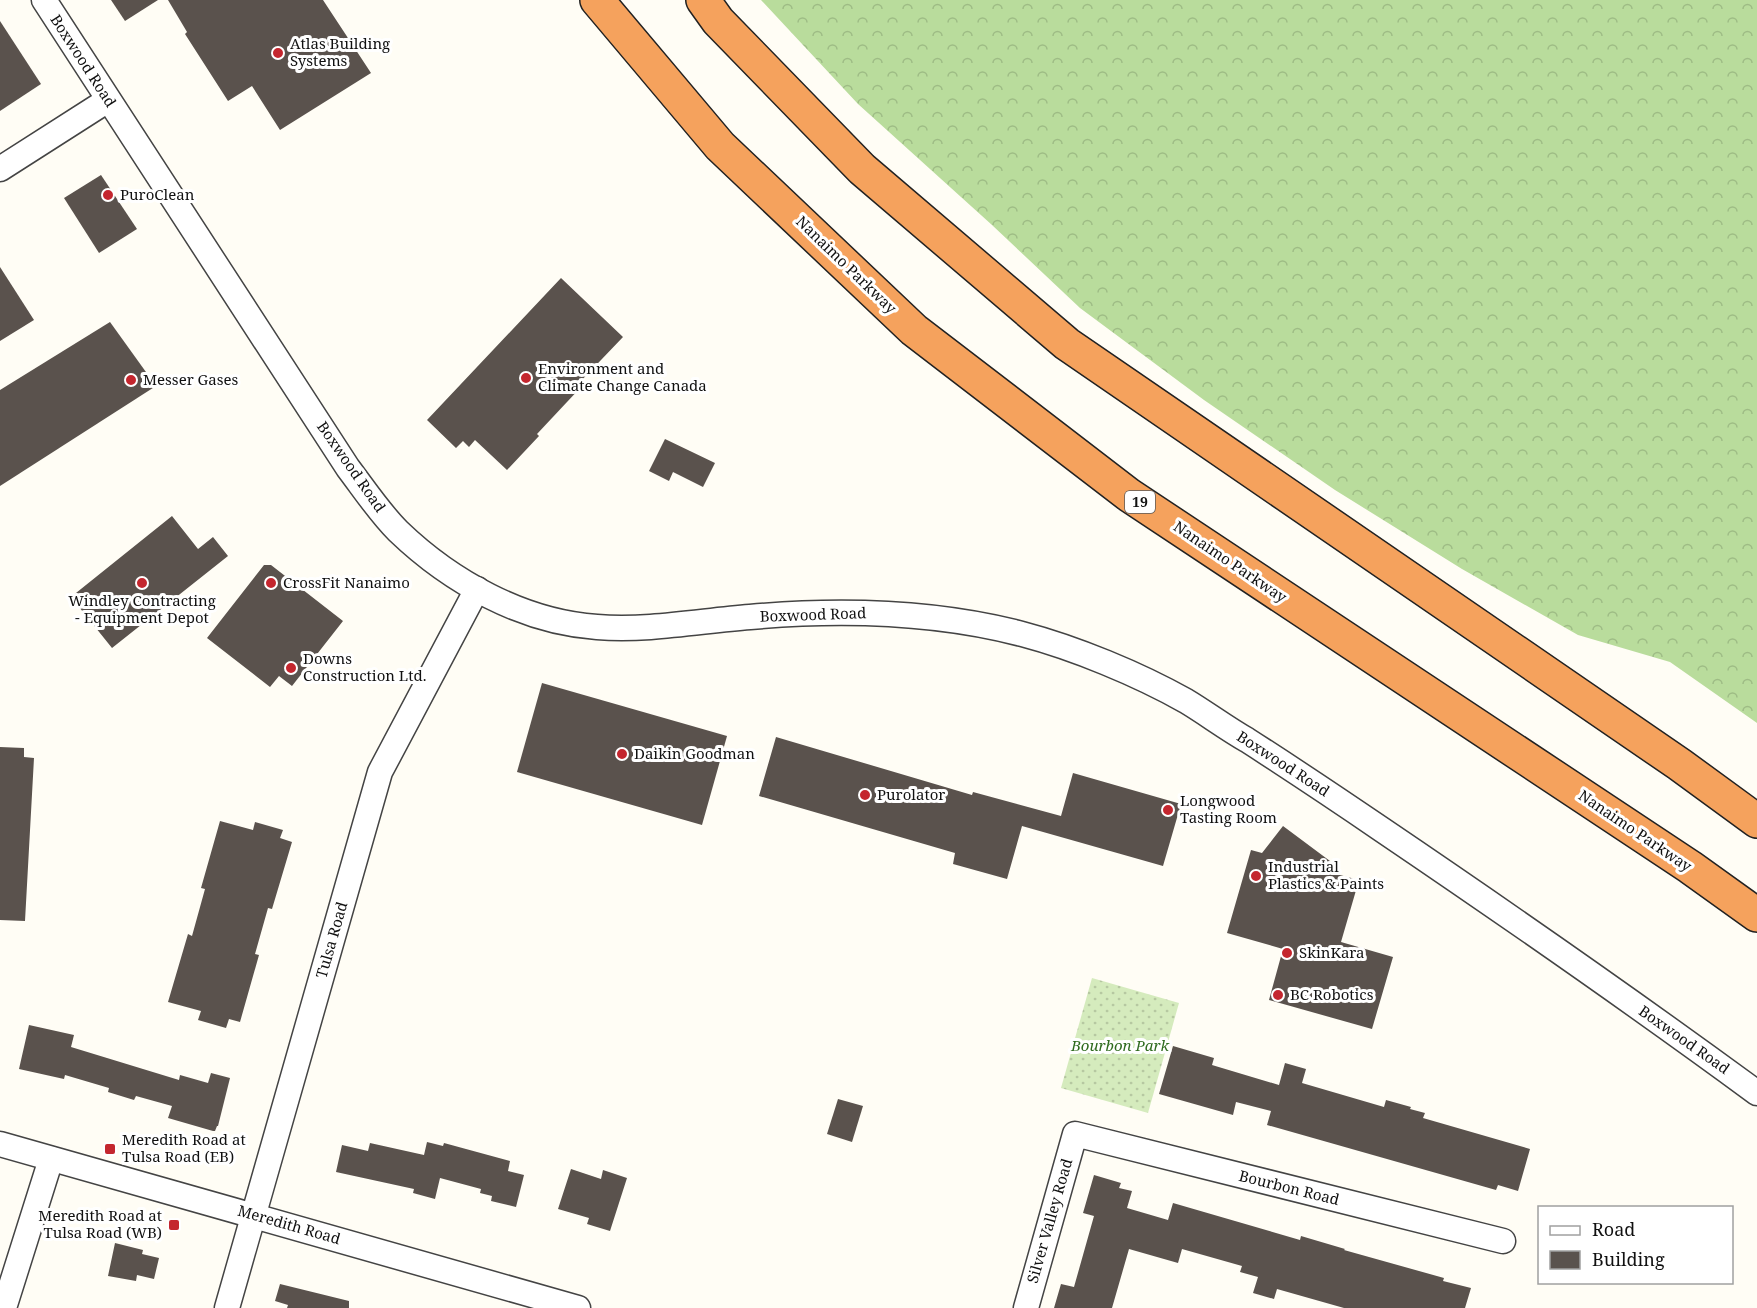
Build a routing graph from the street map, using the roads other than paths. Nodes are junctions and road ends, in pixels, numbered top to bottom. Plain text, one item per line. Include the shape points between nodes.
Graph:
1 (44, 0) edge
2 (597, 0) edge
3 (703, 0) edge
4 (108, 100) junction
5 (0, 169) edge
6 (477, 589) junction
7 (1757, 821) edge
8 (1757, 915) edge
9 (1757, 1093) edge
10 (1075, 1134) joint
11 (0, 1144) edge
12 (51, 1159) junction
13 (254, 1215) junction
14 (1503, 1241) dead end
15 (4, 1308) edge
16 (227, 1308) edge
17 (578, 1308) edge
18 (1026, 1308) edge

1 - 4 street, Boxwood Road
2 - 8 highway, Nanaimo Parkway / 19 via 720,146 914,330 1129,495
3 - 7 highway via 718,21 862,169 1067,344
4 - 5 street
4 - 6 street, Boxwood Road via 348,468 396,528 448,572
6 - 9 street, Boxwood Road via 540,617 595,627 826,612 894,614 1022,634 1116,668 1185,701 1299,773 1519,922
6 - 13 street, Tulsa Road via 380,772
10 - 14 street, Bourbon Road
10 - 18 street, Silver Valley Road
11 - 12 street, Meredith Road
12 - 13 street, Meredith Road
12 - 15 street
13 - 16 street, Tulsa Road
13 - 17 street, Meredith Road

